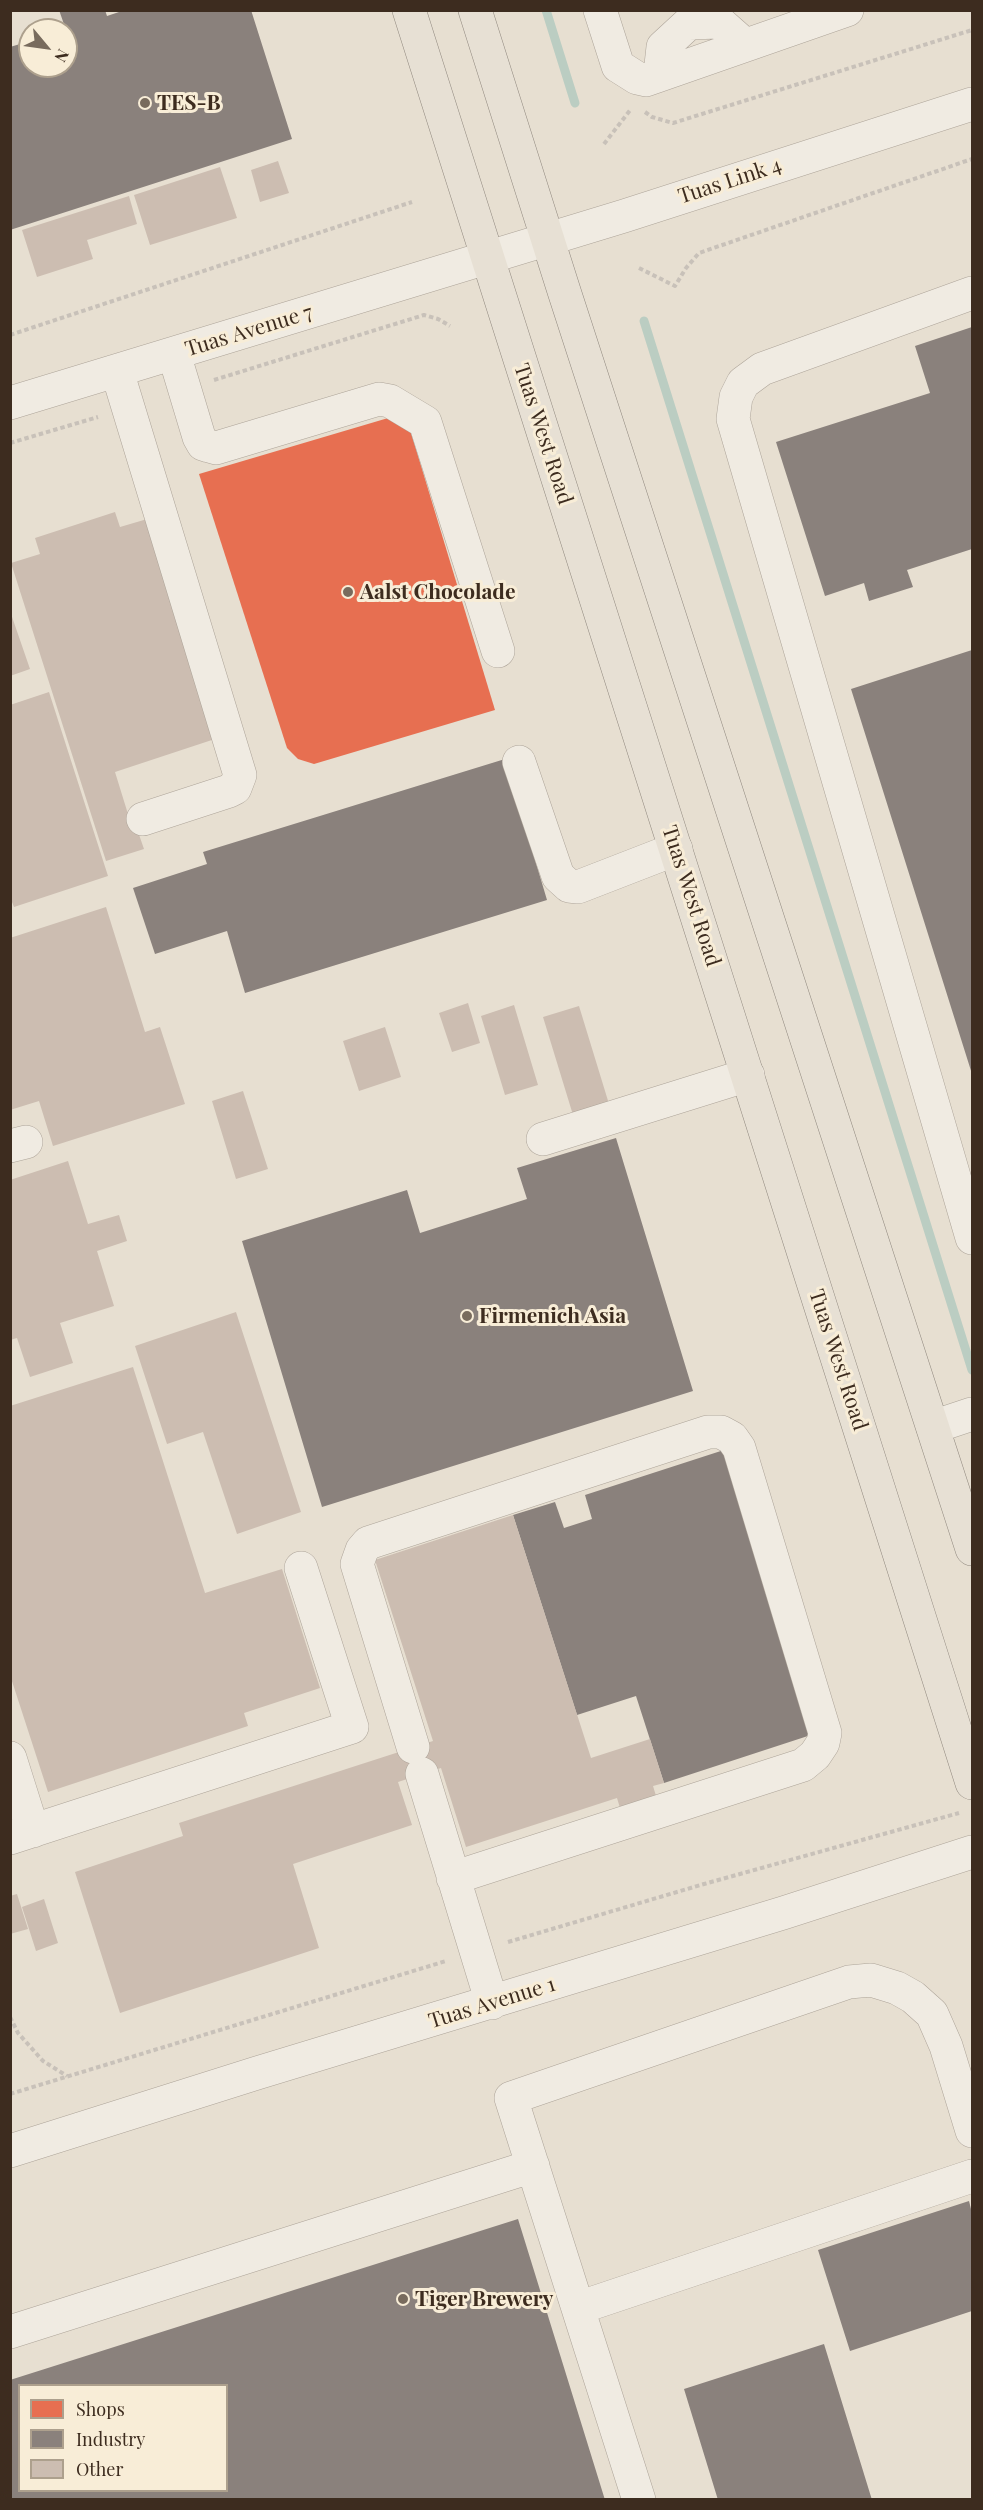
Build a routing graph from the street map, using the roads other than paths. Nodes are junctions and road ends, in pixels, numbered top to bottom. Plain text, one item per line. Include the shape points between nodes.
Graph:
1 (409, 10) edge
2 (475, 10) edge
3 (600, 10) edge
4 (846, 10) edge
5 (972, 104) edge
6 (548, 239) junction
7 (487, 257) junction
8 (972, 293) edge
9 (174, 354) junction
10 (117, 371) junction
11 (10, 403) edge
12 (498, 651) dead end
13 (519, 762) dead end
14 (143, 819) dead end
15 (676, 849) junction
16 (748, 1075) junction
17 (543, 1139) dead end
18 (972, 1238) edge
19 (972, 1414) edge
20 (933, 1427) junction
21 (967, 1512) edge
22 (972, 1549) edge
23 (301, 1568) dead end
24 (10, 1758) edge
25 (967, 1798) edge
26 (22, 1834) edge
27 (972, 1852) edge
28 (453, 1878) junction
29 (492, 2003) junction
30 (972, 2131) edge
31 (10, 2151) edge
32 (533, 2166) junction
33 (972, 2176) edge
34 (578, 2308) junction
35 (10, 2332) edge
36 (639, 2499) edge

1 - 7 main road, Tuas West Road
2 - 6 main road
3 - 4 street via 618,66 646,80
5 - 6 street, Tuas Link 4
6 - 7 street, Tuas Link 4
6 - 20 main road
7 - 9 street, Tuas Avenue 7
7 - 15 main road, Tuas West Road
8 - 18 street via 762,369 743,383 733,419
9 - 10 street, Tuas Avenue 7
9 - 12 street via 199,437 203,444 216,448 379,399 390,401 425,422
10 - 11 street, Tuas Avenue 7
10 - 14 street via 240,775 235,788 229,791
13 - 15 street via 558,876 569,886 578,887
15 - 16 main road, Tuas West Road
16 - 17 street
16 - 25 main road, Tuas West Road
19 - 20 street
20 - 21 main road
21 - 22 main road
23 - 26 street via 352,1727
24 - 26 street
27 - 29 street, Tuas Avenue 1
28 - 28 street via 803,1765 823,1743 825,1733 739,1448 732,1438 721,1432 708,1432 368,1543 362,1550 357,1564
28 - 29 street
29 - 31 street, Tuas Avenue 1
30 - 32 street via 932,2014 897,1988 871,1980 849,1982 511,2098
32 - 34 street
32 - 35 street
33 - 34 street
34 - 36 street

